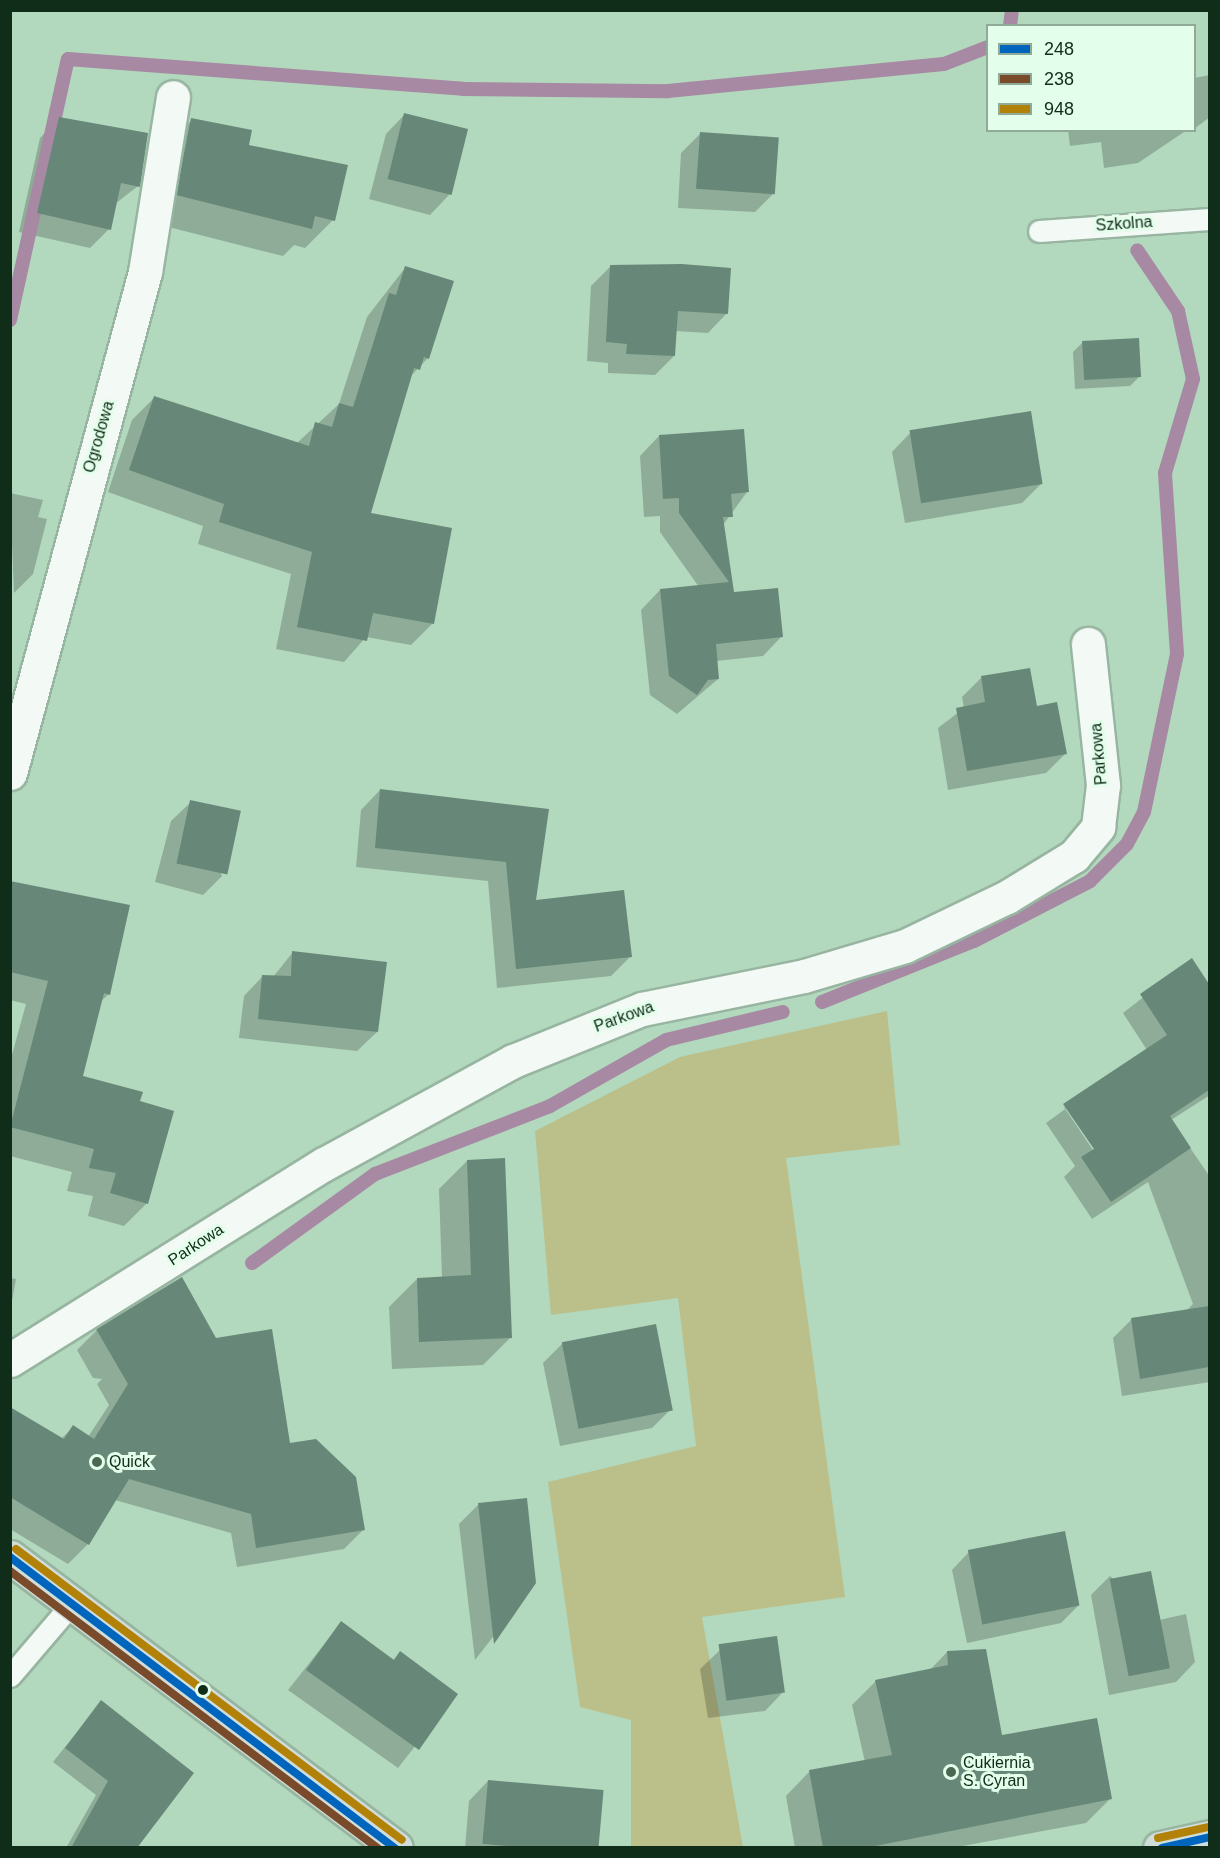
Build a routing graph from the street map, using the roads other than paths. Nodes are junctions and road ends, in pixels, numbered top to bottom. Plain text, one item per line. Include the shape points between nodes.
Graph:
1 (173, 97) dead end
2 (1209, 219) edge
3 (1039, 231) dead end
4 (1088, 644) dead end
5 (10, 773) edge
6 (10, 1360) edge
7 (10, 1557) edge
8 (74, 1601) junction
9 (10, 1676) edge
10 (1209, 1837) edge
11 (396, 1848) edge
12 (1160, 1848) edge

1 - 5 street, Ogrodowa via 145,272
2 - 3 lane, Szkolna
4 - 6 street, Parkowa via 1103,785 1098,827 1074,856 1007,897 905,946 804,976 642,1009 513,1061 324,1164
7 - 8 main road
8 - 9 lane
8 - 11 main road
10 - 12 main road

